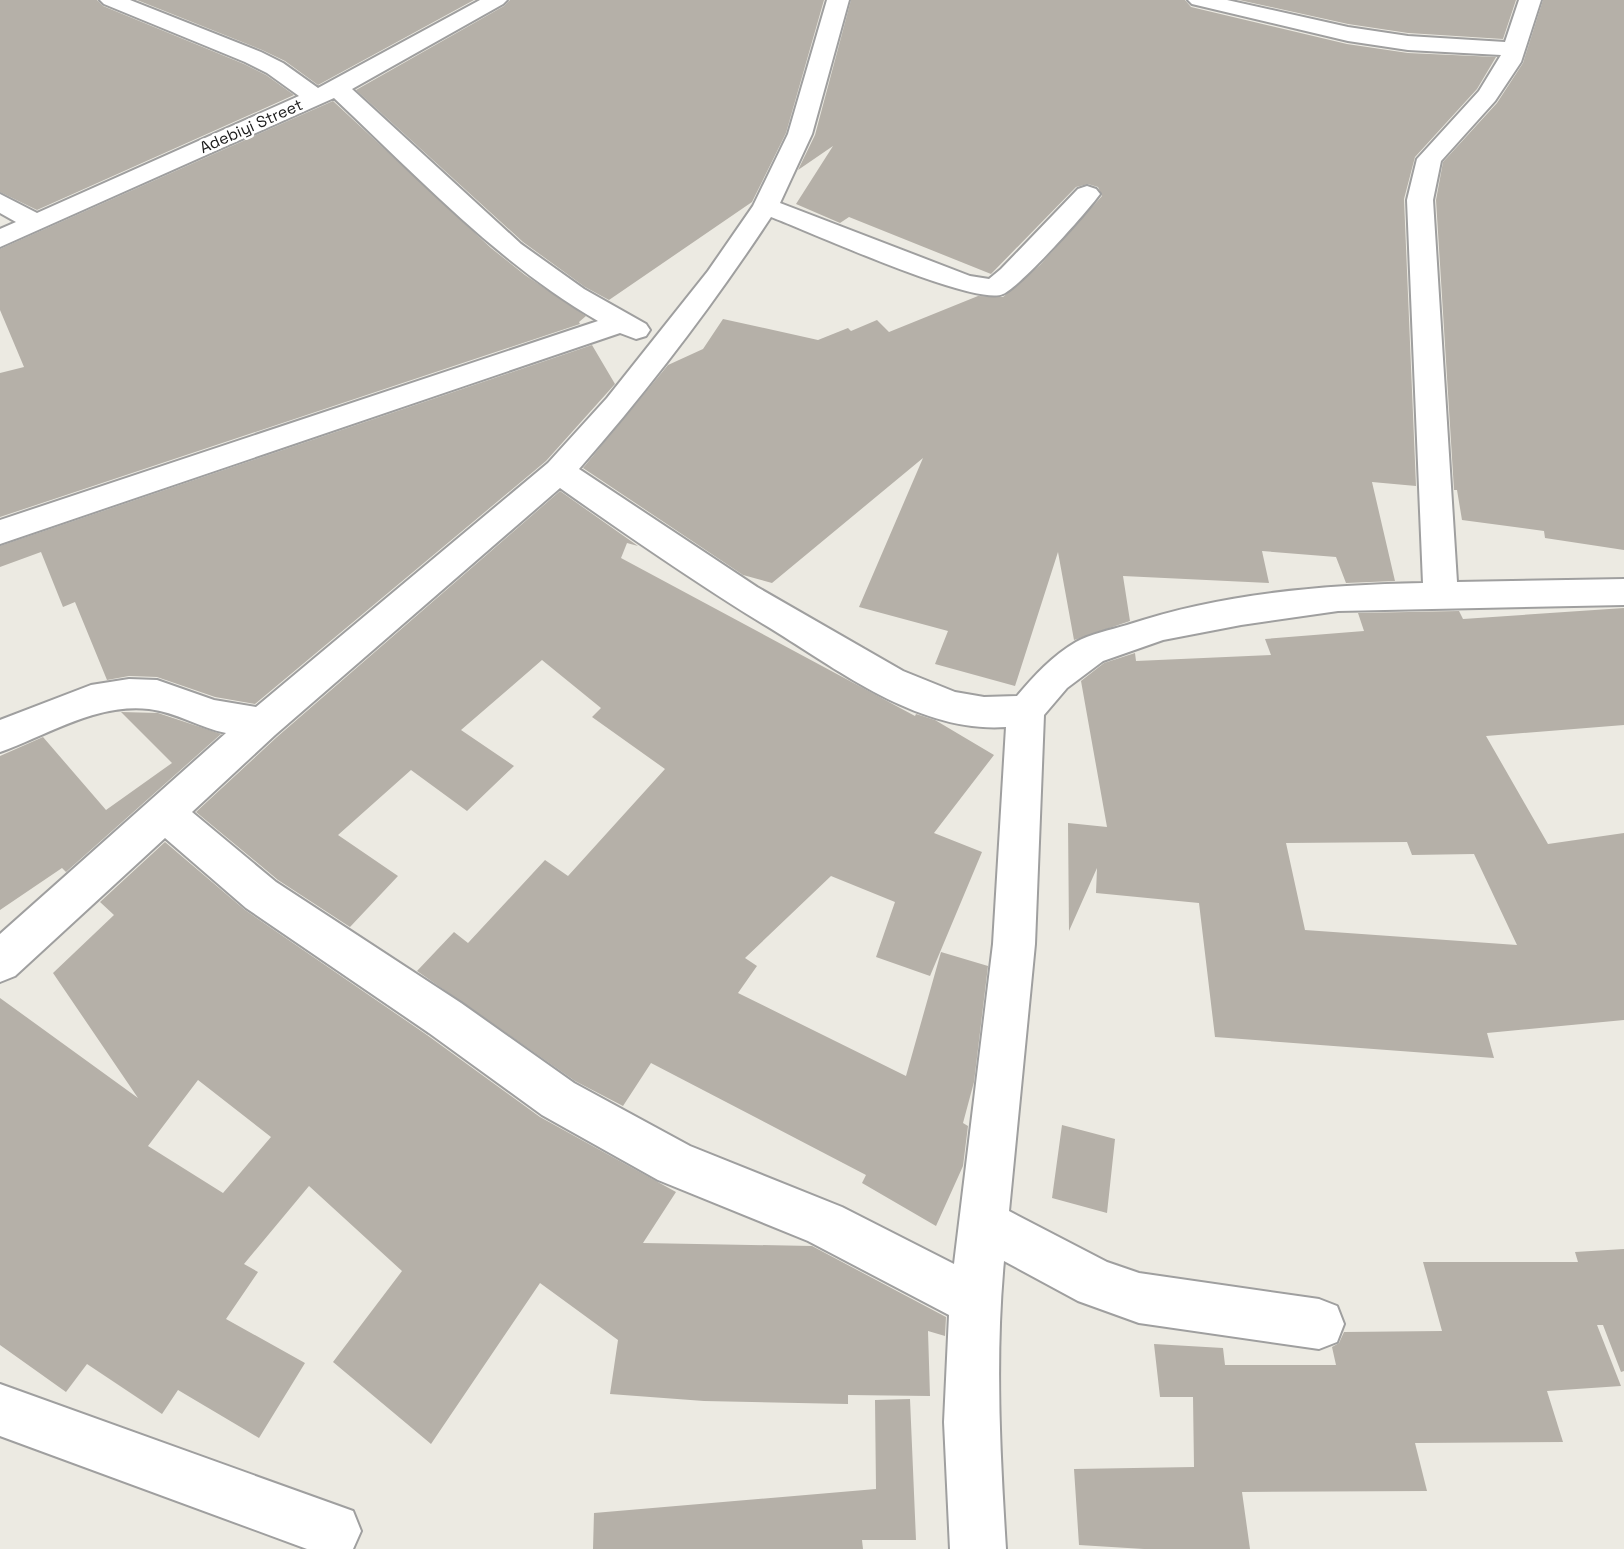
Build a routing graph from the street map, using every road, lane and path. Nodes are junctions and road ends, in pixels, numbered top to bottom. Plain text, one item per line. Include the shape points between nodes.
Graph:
1 (111, 0) edge
2 (496, 0) edge
3 (838, 0) edge
4 (1199, 0) edge
5 (1524, 2) edge
6 (1514, 49) junction
7 (326, 92) junction
8 (1087, 194) dead end
9 (0, 202) edge
10 (766, 206) junction
11 (36, 223) junction
12 (0, 239) edge
13 (621, 323) junction
14 (668, 345) junction
15 (559, 471) junction
16 (0, 531) edge
17 (1624, 592) edge
18 (1441, 595) junction
19 (1026, 711) junction
20 (262, 724) junction
21 (0, 736) edge
22 (163, 812) junction
23 (0, 962) edge
24 (982, 1223) junction
25 (975, 1301) junction
26 (1319, 1324) dead end
27 (0, 1410) edge
28 (333, 1531) dead end
29 (978, 1549) edge

1 - 7 street
2 - 7 street, Adebiyi Street
3 - 10 street via 800,134
4 - 6 street via 1348,34 1408,43
5 - 6 street
6 - 18 street via 1487,96 1429,159 1420,200
7 - 11 street, Adebiyi Street
7 - 13 street via 512,250
8 - 10 street via 994,288 964,282
9 - 11 street
10 - 14 street
11 - 12 street, Adebiyi Street
13 - 14 street
13 - 16 street
14 - 15 street
15 - 19 street via 751,600 861,666 928,698 978,712
15 - 20 street
17 - 18 street
18 - 19 street via 1338,598 1161,627 1090,651 1054,678
19 - 24 street via 1014,944
20 - 21 street via 214,715 149,694 120,694
20 - 22 street
22 - 23 street
22 - 25 street via 261,895 558,1099 675,1163 825,1224
24 - 25 street
24 - 26 street via 1096,1283 1139,1298
25 - 29 street via 971,1422
27 - 28 street

